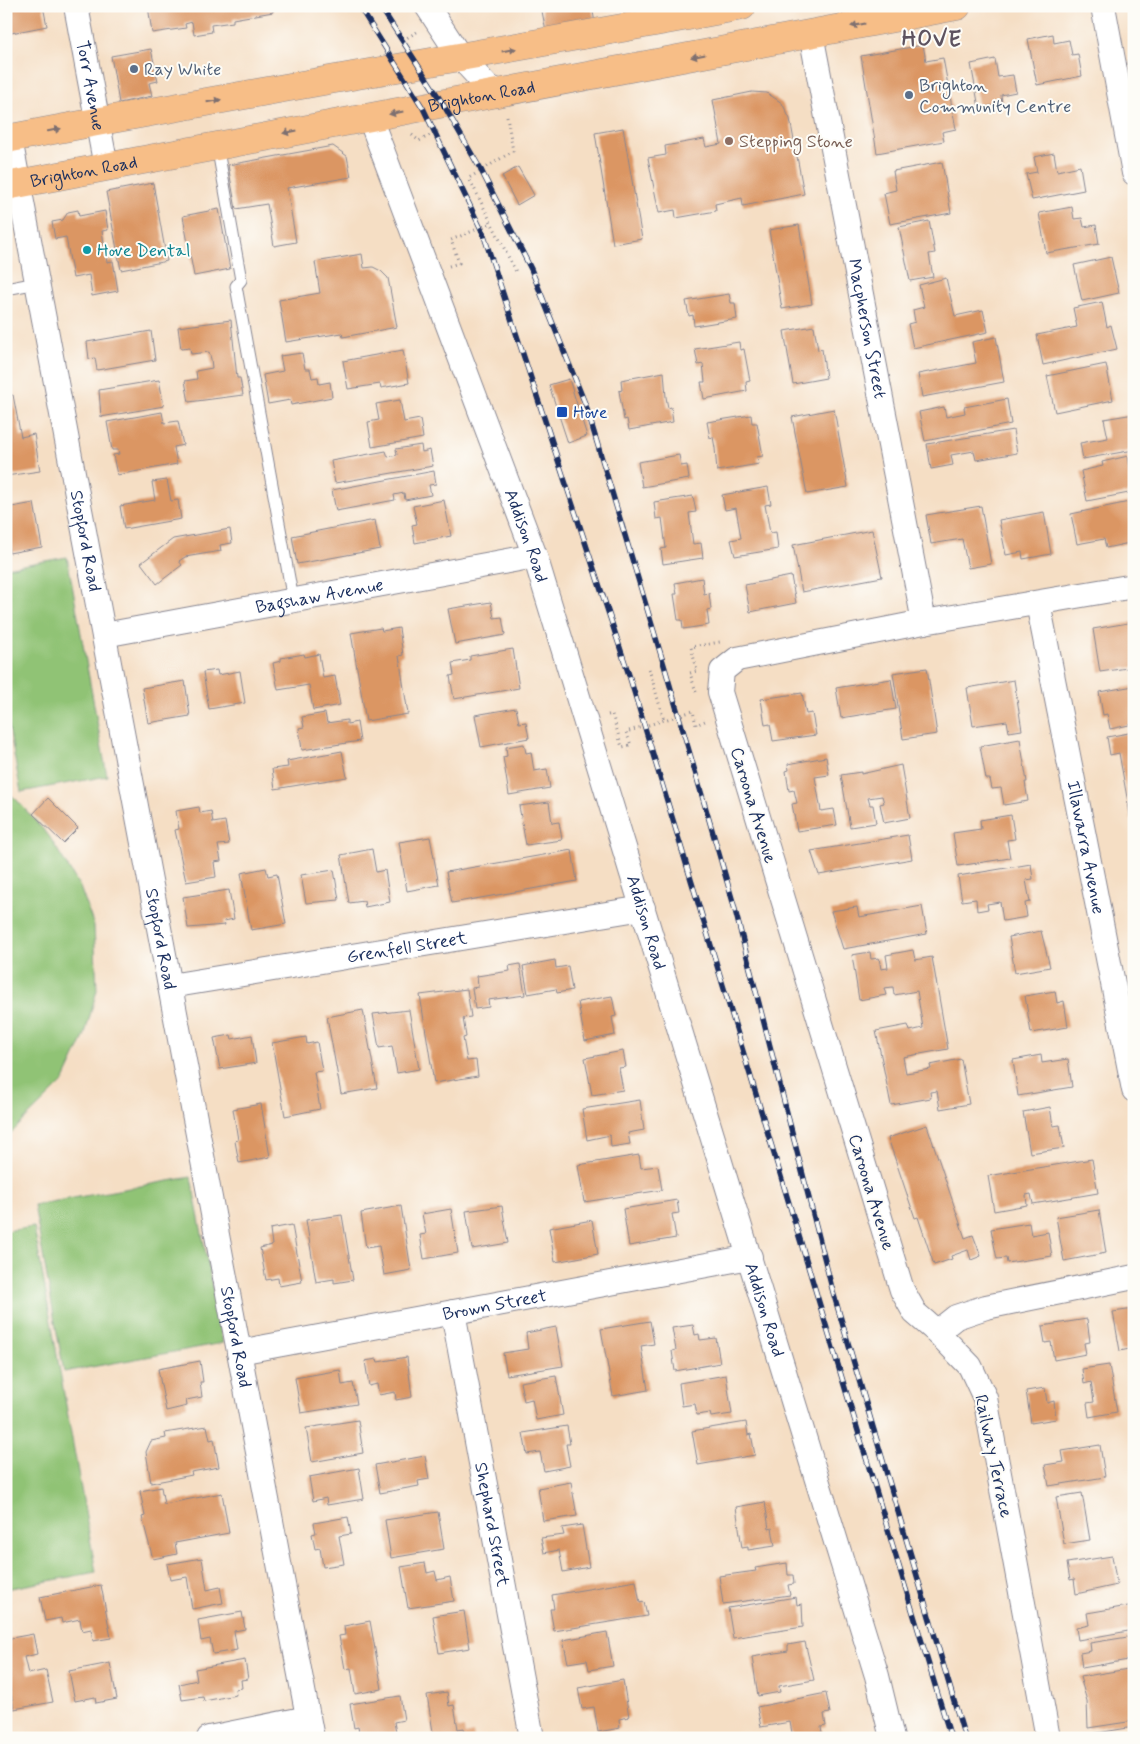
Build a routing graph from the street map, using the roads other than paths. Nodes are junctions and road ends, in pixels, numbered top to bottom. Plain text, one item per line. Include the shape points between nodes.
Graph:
1 (76, 6) edge
2 (427, 6) edge
3 (742, 6) edge
4 (957, 6) edge
5 (1103, 6) edge
6 (811, 34) junction
7 (461, 58) junction
8 (503, 93) junction
9 (370, 118) junction
10 (98, 121) junction
11 (8, 139) edge
12 (217, 146) junction
13 (106, 167) junction
14 (1134, 173) edge
15 (12, 185) edge
16 (38, 283) junction
17 (6, 289) edge
18 (535, 556) junction
19 (1134, 586) edge
20 (292, 600) junction
21 (1038, 603) junction
22 (924, 622) junction
23 (104, 635) junction
24 (643, 908) junction
25 (170, 986) junction
26 (1134, 1090) edge
27 (750, 1257) junction
28 (1134, 1278) edge
29 (453, 1312) junction
30 (937, 1332) junction
31 (239, 1352) junction
32 (310, 1728) edge
33 (209, 1738) edge
34 (532, 1738) edge
35 (892, 1738) edge
36 (1048, 1738) edge

1 - 10 street, Torr Avenue
2 - 7 street
7 -> 3 main road
4 -> 6 main road, Brighton Road
5 - 14 street
6 -> 8 main road, Brighton Road
6 - 22 street, Macpherson Street
7 - 8 street via 488,88
10 -> 7 main road
8 -> 9 main road, Brighton Road
9 -> 12 main road, Brighton Road
9 - 18 street, Addison Road
11 -> 10 main road
10 - 13 street, Torr Avenue
11 - 15 street, Stopford Road
12 - 13 main road, Brighton Road
12 - 20 lane via 241,280 236,286
13 - 15 main road, Brighton Road
15 - 16 street, Stopford Road
16 - 17 lane
16 - 23 street, Stopford Road
18 - 20 street, Bagshaw Avenue
18 - 24 street, Addison Road
19 - 21 street, Caroona Avenue
20 - 23 street, Bagshaw Avenue
21 - 22 street, Caroona Avenue
21 - 26 street, Illawarra Avenue
22 - 30 street, Caroona Avenue via 736,660 722,671 720,692 902,1290 915,1313
23 - 25 street, Stopford Road
24 - 25 street, Grenfell Street
24 - 27 street, Addison Road
25 - 31 street, Stopford Road
27 - 29 street, Brown Street
27 - 35 street, Addison Road
28 - 30 street via 986,1306 956,1317
29 - 31 street, Brown Street
29 - 34 street, Shephard Street
30 - 36 street, Railway Terrace via 970,1366 985,1398
31 - 32 street, Stopford Road
32 - 33 street

